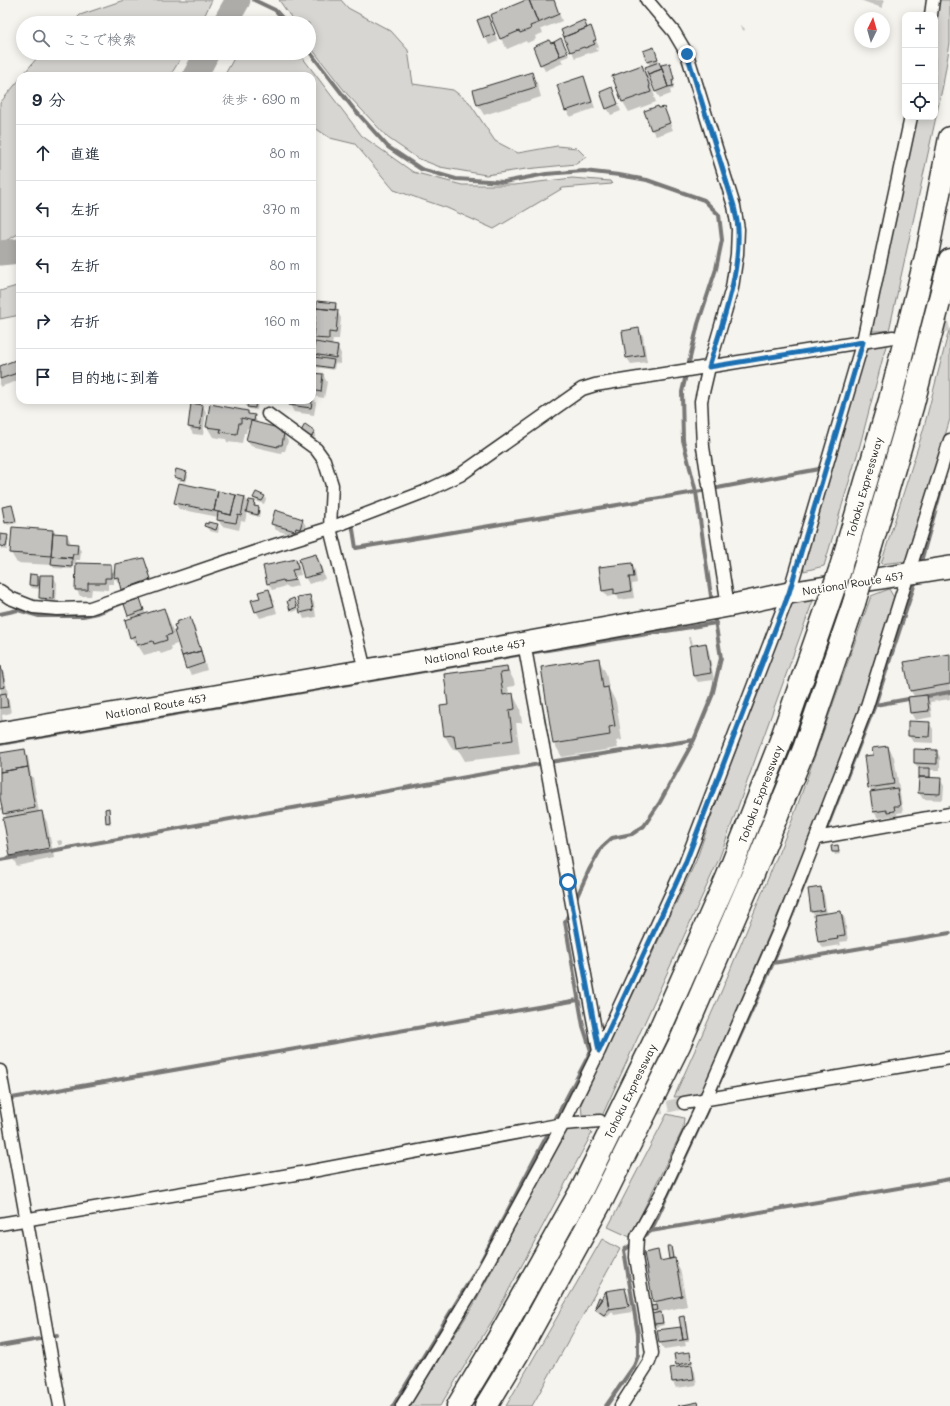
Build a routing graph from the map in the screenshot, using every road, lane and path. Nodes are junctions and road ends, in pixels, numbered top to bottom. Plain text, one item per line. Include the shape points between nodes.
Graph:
1 (647, 0) edge
2 (933, 0) edge
3 (931, 12) edge
4 (909, 120) edge
5 (950, 138) edge
6 (950, 260) edge
7 (893, 337) tunnel mouth
8 (863, 342) junction
9 (709, 367) junction
10 (268, 414) dead end
11 (950, 440) edge
12 (330, 528) junction
13 (950, 567) edge
14 (908, 574) junction
15 (0, 591) edge
16 (789, 593) junction
17 (728, 606) junction
18 (524, 643) junction
19 (365, 670) junction
20 (0, 733) edge
21 (950, 814) edge
22 (816, 838) junction
23 (599, 1051) junction
24 (950, 1058) edge
25 (0, 1071) edge
26 (706, 1098) junction
27 (684, 1103) tunnel mouth
28 (600, 1122) dead end
29 (563, 1124) junction
30 (27, 1220) junction
31 (0, 1224) edge
32 (60, 1406) edge
33 (402, 1406) edge
34 (458, 1406) edge
35 (486, 1406) edge
36 (621, 1406) edge

1 - 9 street via 674,32 687,54 734,206 738,229 732,288
2 - 3 street
4 - 8 street
5 - 34 highway, Tohoku Expressway, bridge via 928,249 890,400 841,566 780,743 727,878 656,1038 583,1187 497,1342
6 - 35 highway, Tohoku Expressway, bridge via 912,407 866,563 804,749 679,1045 603,1198
7 - 8 street
8 - 9 street
8 - 16 street
9 - 12 street via 582,389 460,475 424,492
9 - 17 street via 701,401 703,447
10 - 12 street via 316,449 324,460 332,485
11 - 14 street
12 - 15 street via 90,608 33,607
12 - 19 street
13 - 14 highway, National Route 457
14 - 16 highway, National Route 457
14 - 22 street via 868,706
16 - 17 highway, National Route 457
16 - 23 street via 685,864
17 - 18 highway, National Route 457
18 - 19 highway, National Route 457
18 - 23 street
19 - 20 highway, National Route 457
21 - 22 street
22 - 26 street via 782,924
23 - 29 street
24 - 26 street
25 - 30 street
26 - 27 street
26 - 36 street via 662,1192 637,1237 636,1257 652,1353
28 - 29 street
29 - 30 street via 308,1172
29 - 33 street via 472,1291
30 - 31 street
30 - 32 street

